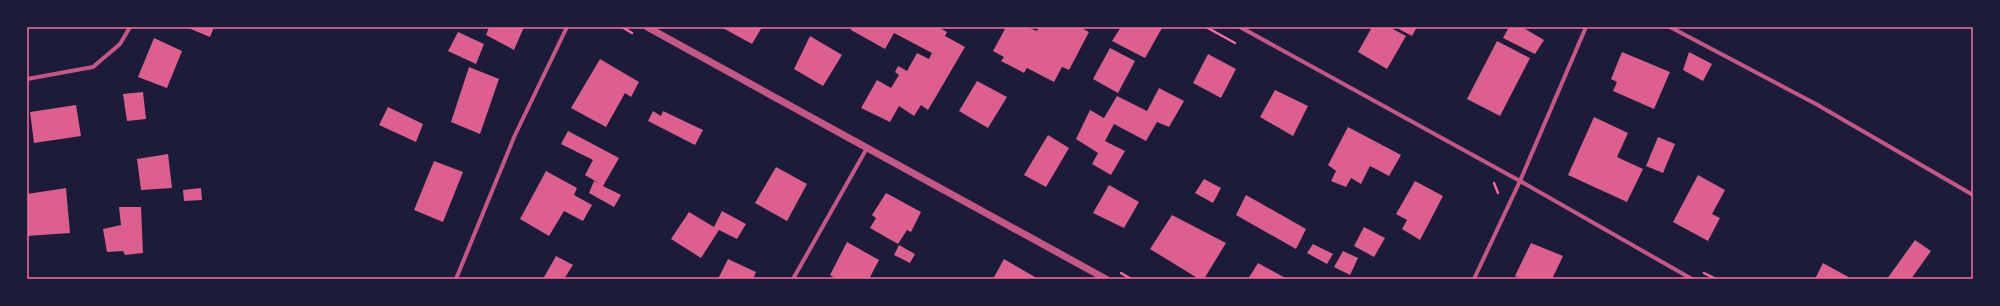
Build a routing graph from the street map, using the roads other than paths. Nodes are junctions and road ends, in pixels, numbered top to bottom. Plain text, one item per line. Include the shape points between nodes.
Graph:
1 (130, 27) edge
2 (567, 27) edge
3 (647, 27) edge
4 (1240, 27) edge
5 (1586, 27) edge
6 (1670, 27) edge
7 (27, 79) edge
8 (867, 148) junction
9 (1520, 181) junction
10 (1973, 195) edge
11 (456, 279) edge
12 (793, 279) edge
13 (1106, 279) edge
14 (1474, 279) edge
15 (1692, 279) edge

1 - 7 street via 120,44 93,67
2 - 11 street via 515,135
3 - 8 street
4 - 9 street
5 - 9 street
6 - 10 street via 1816,104
8 - 12 street
8 - 13 street
9 - 14 street
9 - 15 street

